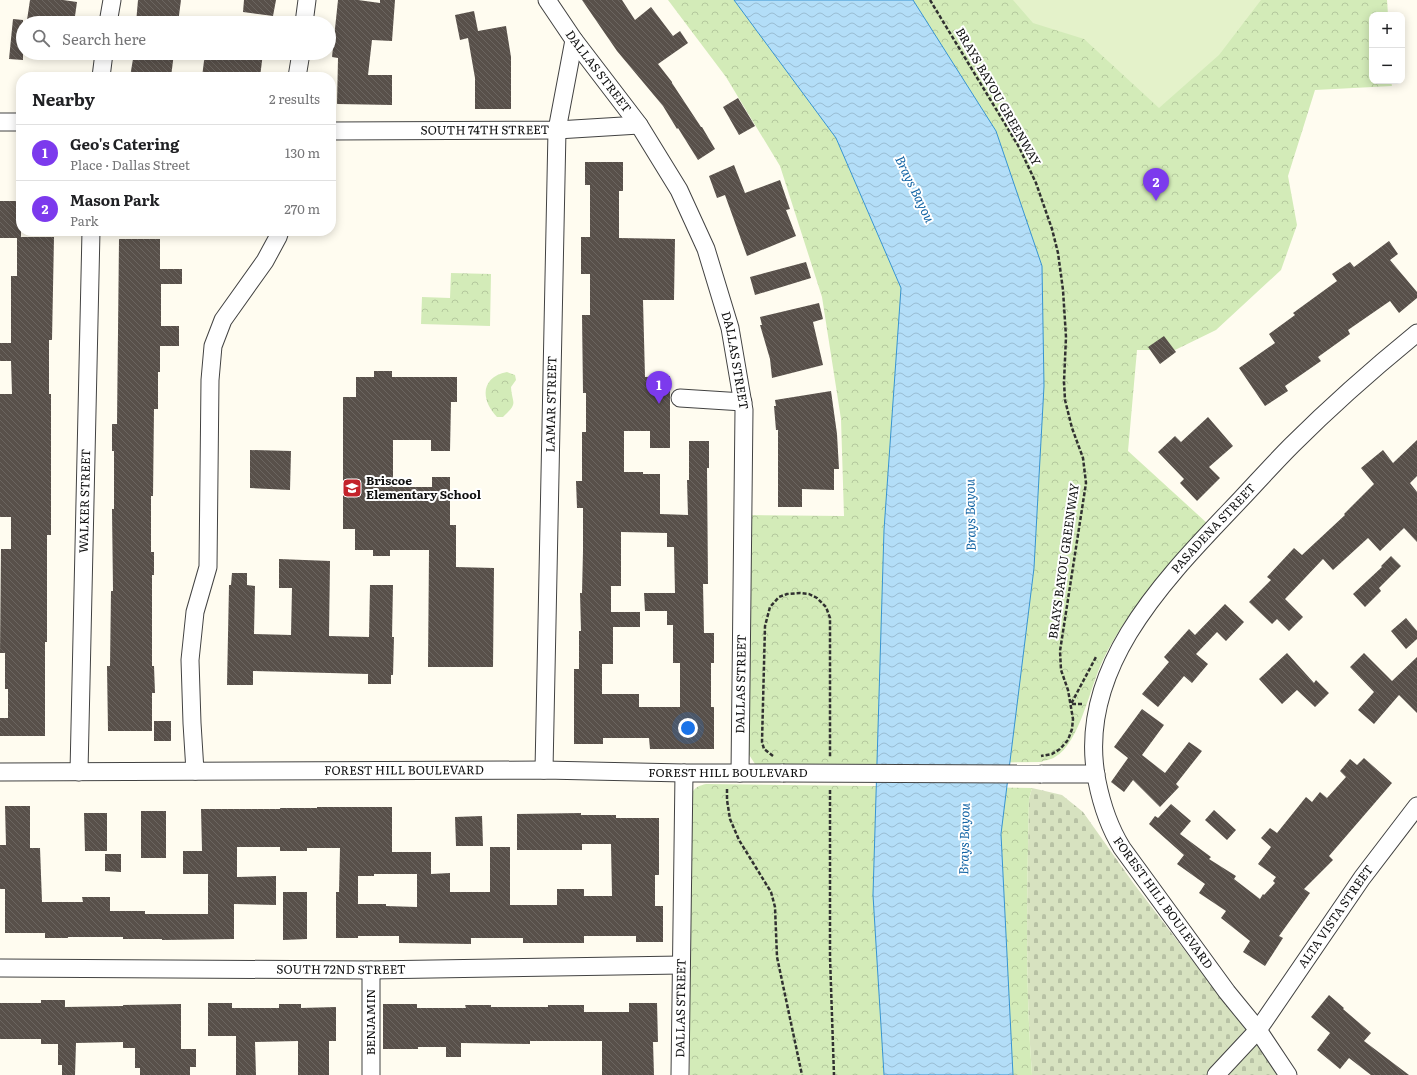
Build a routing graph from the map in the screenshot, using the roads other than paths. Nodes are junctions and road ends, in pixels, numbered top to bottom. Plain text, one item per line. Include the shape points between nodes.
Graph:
1 (112, 0) edge
2 (307, 0) edge
3 (547, 0) edge
4 (109, 16) edge
5 (305, 16) edge
6 (574, 40) junction
7 (103, 60) edge
8 (300, 60) edge
9 (101, 72) edge
10 (299, 72) edge
11 (0, 122) edge
12 (16, 122) edge
13 (639, 125) junction
14 (557, 130) junction
15 (336, 131) edge
16 (91, 236) edge
17 (278, 236) edge
18 (1417, 333) edge
19 (680, 398) dead end
20 (743, 402) junction
21 (544, 770) junction
22 (195, 771) junction
23 (0, 772) edge
24 (79, 772) junction
25 (684, 773) junction
26 (733, 773) junction
27 (1096, 774) junction
28 (1417, 806) edge
29 (681, 965) junction
30 (0, 968) edge
31 (371, 970) junction
32 (1258, 1030) junction
33 (370, 1075) edge
34 (680, 1075) edge
35 (1216, 1075) edge
36 (1288, 1075) edge

1 - 4 street
2 - 5 street
3 - 6 street, DALLAS STREET
6 - 13 street, DALLAS STREET
6 - 14 street, LAMAR STREET
7 - 9 street
8 - 10 street
11 - 12 street
13 - 14 street, SOUTH 74TH STREET
13 - 20 street, DALLAS STREET via 678,190 706,249 730,328
14 - 15 street, SOUTH 74TH STREET
14 - 21 street, LAMAR STREET
16 - 24 street, WALKER STREET
17 - 22 street via 265,261 223,320 213,346 210,380 208,567 195,612 190,660
18 - 27 street, PASADENA STREET via 1378,365 1292,445 1179,565 1140,615 1123,641 1100,698 1094,737
19 - 20 street
20 - 26 street, DALLAS STREET
21 - 22 street, FOREST HILL BOULEVARD
21 - 25 street, FOREST HILL BOULEVARD
22 - 24 street, FOREST HILL BOULEVARD
23 - 24 street, FOREST HILL BOULEVARD
25 - 26 street, FOREST HILL BOULEVARD
25 - 29 street, DALLAS STREET
26 - 27 street, FOREST HILL BOULEVARD, bridge
27 - 32 street, FOREST HILL BOULEVARD via 1104,810 1117,840 1227,992
28 - 32 street, ALTA VISTA STREET via 1362,878
29 - 31 street, SOUTH 72ND STREET
29 - 34 street, DALLAS STREET
30 - 31 street, SOUTH 72ND STREET
31 - 33 street, BENJAMIN
32 - 35 street, ALTA VISTA STREET
32 - 36 street, FOREST HILL BOULEVARD

